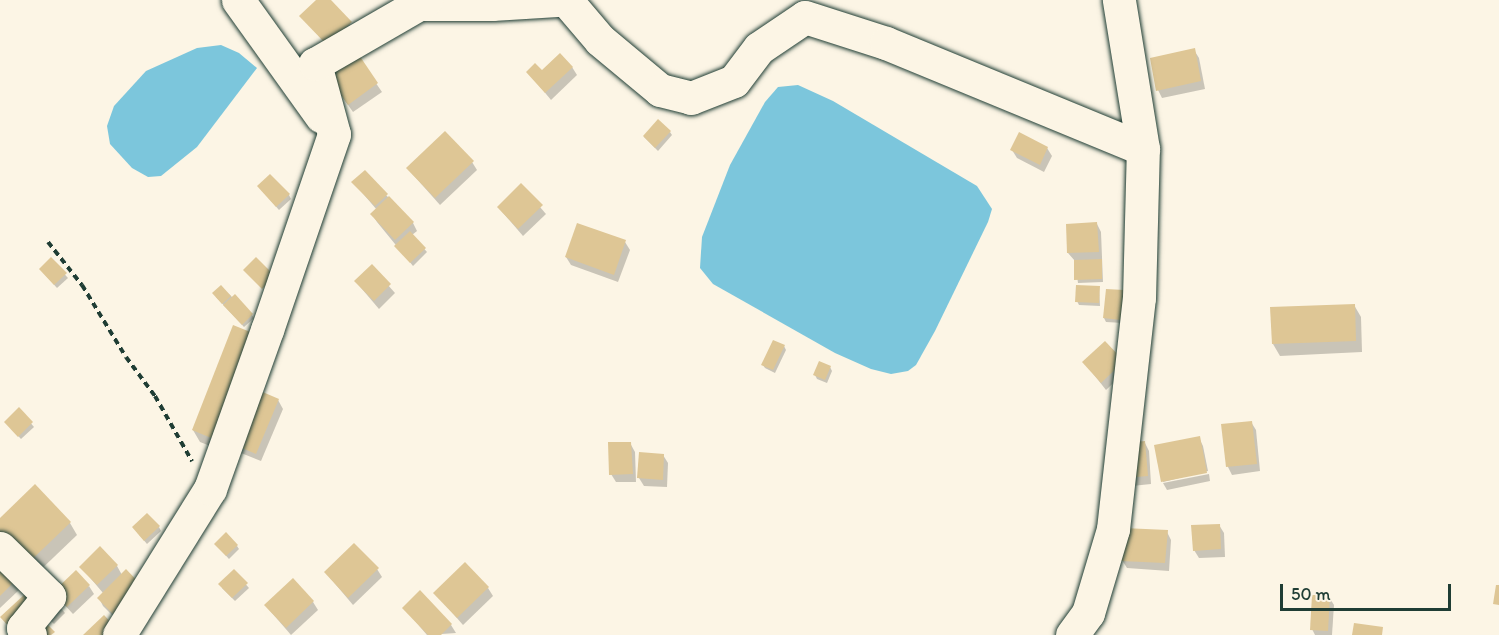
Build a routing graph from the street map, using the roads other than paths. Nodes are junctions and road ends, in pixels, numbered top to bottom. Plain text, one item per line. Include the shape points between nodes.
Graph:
1 (238, 0) edge
2 (557, 0) edge
3 (567, 0) edge
4 (1119, 0) edge
5 (422, 2) edge
6 (334, 134) junction
7 (1143, 149) junction
8 (0, 548) edge
9 (30, 635) edge
10 (119, 635) edge
11 (1072, 635) edge

1 - 6 street
2 - 5 street via 492,4
3 - 7 street via 600,40 660,90 691,98 734,81 759,48 805,17 886,43
4 - 7 street
5 - 6 street via 315,64
6 - 10 street via 210,489
7 - 11 street via 1139,298 1113,529 1088,613
8 - 9 street via 49,596 22,628

